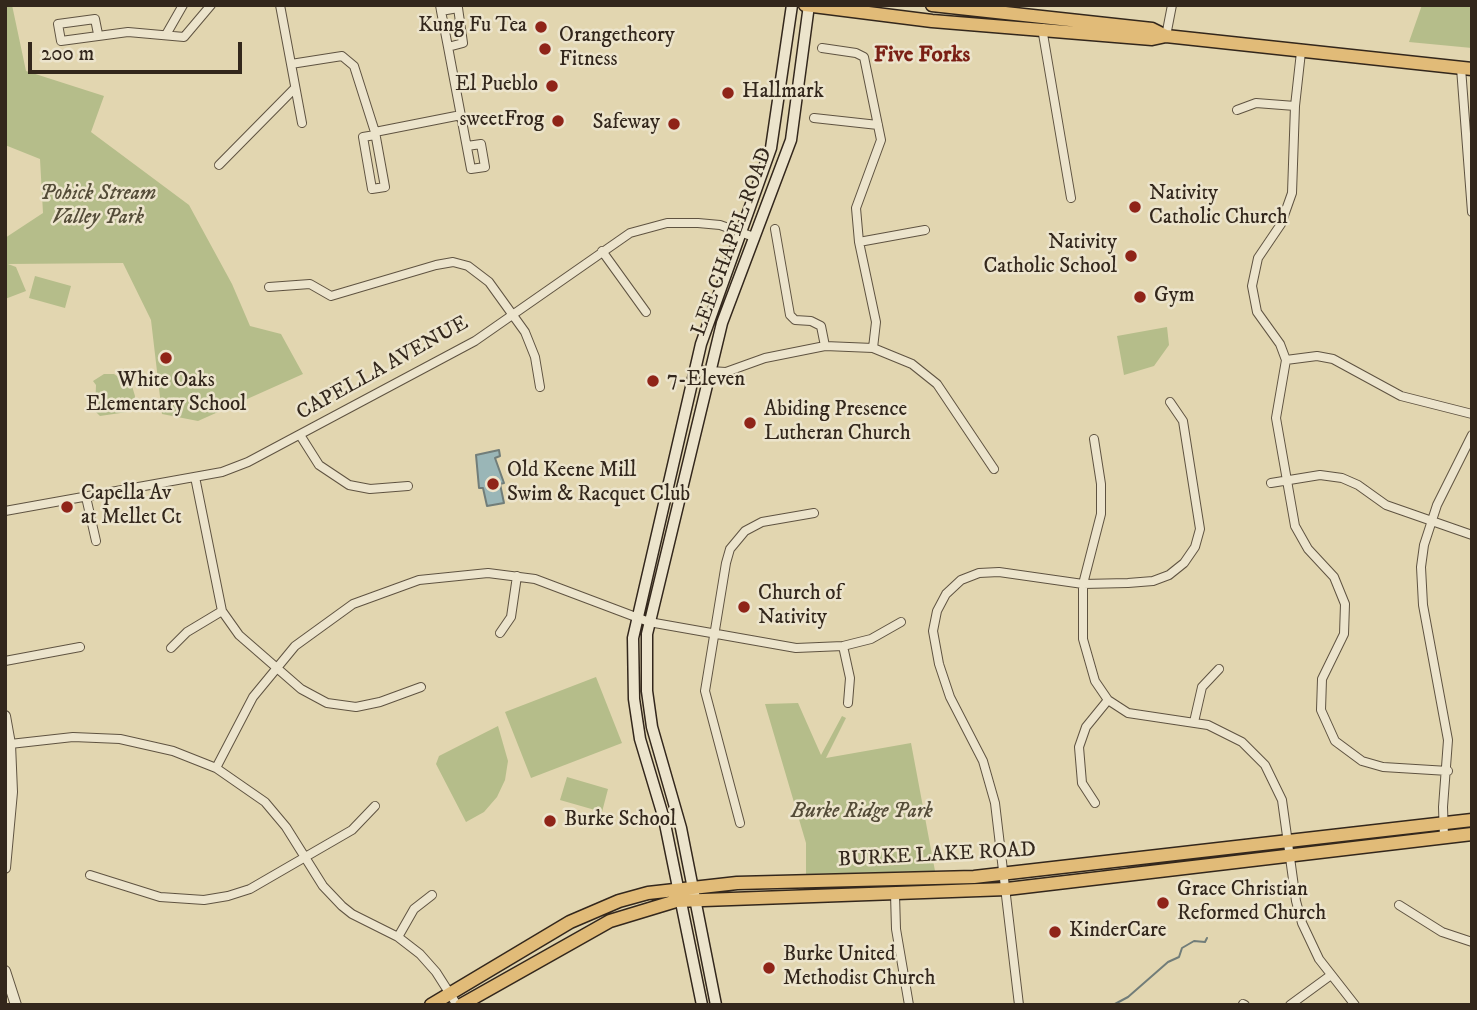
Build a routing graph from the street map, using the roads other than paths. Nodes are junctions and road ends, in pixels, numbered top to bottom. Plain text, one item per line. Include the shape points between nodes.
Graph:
1 (183, 5) edge
2 (211, 5) edge
3 (280, 5) edge
4 (792, 5) edge
5 (932, 5) edge
6 (1172, 5) edge
7 (808, 6) edge
8 (441, 8) edge
9 (1042, 23) junction
10 (167, 33) junction
11 (98, 34) junction
12 (1166, 36) junction
13 (449, 47) junction
14 (822, 48) dead end
15 (1301, 52) junction
16 (291, 64) junction
17 (1466, 69) edge
18 (294, 89) junction
19 (1295, 106) junction
20 (1237, 110) dead end
21 (461, 115) junction
22 (814, 118) dead end
23 (302, 123) dead end
24 (878, 125) junction
25 (375, 133) junction
26 (467, 146) dead end
27 (219, 165) dead end
28 (1071, 198) dead end
29 (1472, 212) edge
30 (775, 229) dead end
31 (925, 230) dead end
32 (740, 231) junction
33 (754, 237) junction
34 (859, 242) junction
35 (602, 251) junction
36 (269, 287) dead end
37 (646, 312) dead end
38 (513, 315) junction
39 (825, 346) junction
40 (873, 348) junction
41 (1286, 360) junction
42 (694, 370) junction
43 (708, 373) junction
44 (540, 387) dead end
45 (1170, 402) dead end
46 (1472, 414) edge
47 (300, 435) junction
48 (1472, 435) edge
49 (1094, 439) dead end
50 (994, 469) dead end
51 (195, 477) junction
52 (1286, 480) junction
53 (1270, 483) dead end
54 (408, 486) dead end
55 (86, 497) junction
56 (5, 511) edge
57 (814, 513) dead end
58 (1431, 522) junction
59 (1472, 536) edge
60 (96, 541) dead end
61 (517, 576) junction
62 (1083, 584) junction
63 (222, 611) junction
64 (635, 618) junction
65 (649, 622) junction
66 (901, 622) dead end
67 (500, 633) dead end
68 (713, 634) junction
69 (843, 646) junction
70 (80, 647) dead end
71 (171, 648) dead end
72 (5, 660) edge
73 (276, 667) junction
74 (1219, 669) dead end
75 (421, 687) dead end
76 (1108, 700) junction
77 (848, 703) dead end
78 (5, 716) edge
79 (1194, 722) junction
80 (10, 744) junction
81 (216, 768) junction
82 (1448, 771) junction
83 (9, 792) edge
84 (1095, 803) dead end
85 (375, 806) dead end
86 (1472, 820) edge
87 (740, 823) dead end
88 (1443, 824) junction
89 (1472, 834) edge
90 (1444, 837) junction
91 (1289, 842) junction
92 (1290, 856) junction
93 (305, 858) junction
94 (5, 868) edge
95 (1004, 873) junction
96 (90, 875) dead end
97 (1007, 888) junction
98 (687, 894) junction
99 (895, 894) junction
100 (432, 895) dead end
101 (1399, 905) dead end
102 (398, 937) junction
103 (1472, 942) edge
104 (5, 971) edge
105 (1331, 975) junction
106 (450, 992) junction
107 (16, 1005) edge
108 (431, 1005) edge
109 (459, 1005) edge
110 (702, 1005) edge
111 (716, 1005) edge
112 (909, 1005) edge
113 (1019, 1005) edge
114 (1290, 1005) edge
115 (1355, 1005) edge

1 - 10 street
2 - 10 street via 184,37
3 - 16 street
4 - 32 main road, LEE CHAPEL ROAD via 776,127
5 - 9 main road
6 - 12 street
7 - 9 main road via 932,21
7 - 33 main road, LEE CHAPEL ROAD via 791,140
8 - 13 street
8 - 13 street via 458,8 463,43
9 - 12 main road via 1153,39
9 - 28 street
10 - 11 street
11 - 11 street via 96,19 58,24 61,41
12 - 15 main road
13 - 21 street
14 - 24 street via 864,57
15 - 17 main road
15 - 19 street
16 - 18 street
16 - 25 street via 342,56 348,59
17 - 29 street
18 - 23 street
18 - 27 street
19 - 20 street via 1256,103
19 - 41 street via 1292,193 1281,224 1258,258 1252,286 1257,312
21 - 25 street
21 - 26 street
22 - 24 street
24 - 34 street via 878,152 856,208
25 - 25 street via 363,137 372,189 385,187
30 - 39 street via 790,315 821,327
31 - 34 street
32 - 33 street, CAPELLA AVENUE
32 - 35 street, CAPELLA AVENUE via 667,223 630,233
32 - 42 main road, LEE CHAPEL ROAD
33 - 43 main road, LEE CHAPEL ROAD
34 - 40 street via 876,322
35 - 37 street
35 - 38 street, CAPELLA AVENUE
36 - 38 street via 310,284 331,296 453,262 481,274
38 - 44 street via 532,345
38 - 47 street, CAPELLA AVENUE via 475,341
39 - 40 street
39 - 43 street
40 - 50 street via 912,364 937,384
41 - 46 street via 1333,359 1401,396
41 - 52 street via 1276,418
42 - 43 street
42 - 64 main road, LEE CHAPEL ROAD
43 - 65 main road, LEE CHAPEL ROAD via 682,498
45 - 62 street via 1186,434 1200,529 1195,547 1169,575 1153,581
47 - 51 street, CAPELLA AVENUE via 231,469
47 - 54 street via 319,465 349,485 370,489
48 - 58 street
49 - 62 street via 1101,514
51 - 55 street, CAPELLA AVENUE
51 - 63 street
52 - 53 street
52 - 58 street via 1320,475 1342,478 1386,505
52 - 82 street via 1298,533 1334,576 1345,604 1344,635 1320,688 1328,731 1345,751 1368,764
55 - 56 street, CAPELLA AVENUE
55 - 60 street
57 - 68 street via 762,523 737,539 726,563
58 - 59 street
58 - 82 street via 1423,553 1422,587 1448,740
61 - 64 street via 559,586
61 - 67 street via 511,617
61 - 73 street via 452,575 385,590 323,623
62 - 76 street via 1083,639 1095,681
62 - 95 street via 979,573 961,580 937,611 933,631 939,664 990,780
63 - 71 street via 187,632
63 - 73 street via 239,635
64 - 65 street
64 - 98 main road, LEE CHAPEL ROAD via 636,719
65 - 68 street
65 - 98 main road, LEE CHAPEL ROAD via 649,711 681,828
66 - 69 street via 871,639
68 - 69 street via 796,648
68 - 87 street via 706,702
69 - 77 street via 850,678
70 - 72 street
73 - 75 street via 312,696 341,706 380,702
73 - 81 street via 253,697
74 - 79 street via 1202,687
76 - 79 street via 1142,717
76 - 84 street via 1086,727 1079,747 1082,783
78 - 80 street
79 - 91 street via 1234,736 1265,765 1282,800
80 - 81 street via 73,737 120,739 173,751
80 - 83 street
81 - 93 street via 265,802
82 - 88 street
83 - 94 street
85 - 93 street via 352,830
86 - 88 main road, BURKE LAKE ROAD
88 - 90 street
88 - 91 main road, BURKE LAKE ROAD
89 - 90 main road, BURKE LAKE ROAD
90 - 92 main road, BURKE LAKE ROAD
91 - 92 street
91 - 95 main road, BURKE LAKE ROAD
92 - 97 main road, BURKE LAKE ROAD
92 - 105 street via 1302,923
93 - 96 street via 250,889 204,900 160,897
93 - 102 street via 342,906
95 - 97 street
95 - 98 main road, BURKE LAKE ROAD
97 - 99 main road, BURKE LAKE ROAD
97 - 113 street
98 - 99 main road, BURKE LAKE ROAD
98 - 106 main road, BURKE LAKE ROAD via 638,895 596,910
98 - 109 main road, BURKE LAKE ROAD via 610,921
98 - 110 main road
98 - 111 main road
99 - 112 street
100 - 102 street via 415,909
101 - 103 street via 1442,932
102 - 106 street via 420,954
104 - 107 street
105 - 114 street
105 - 115 street
106 - 108 main road, BURKE LAKE ROAD
106 - 109 street

